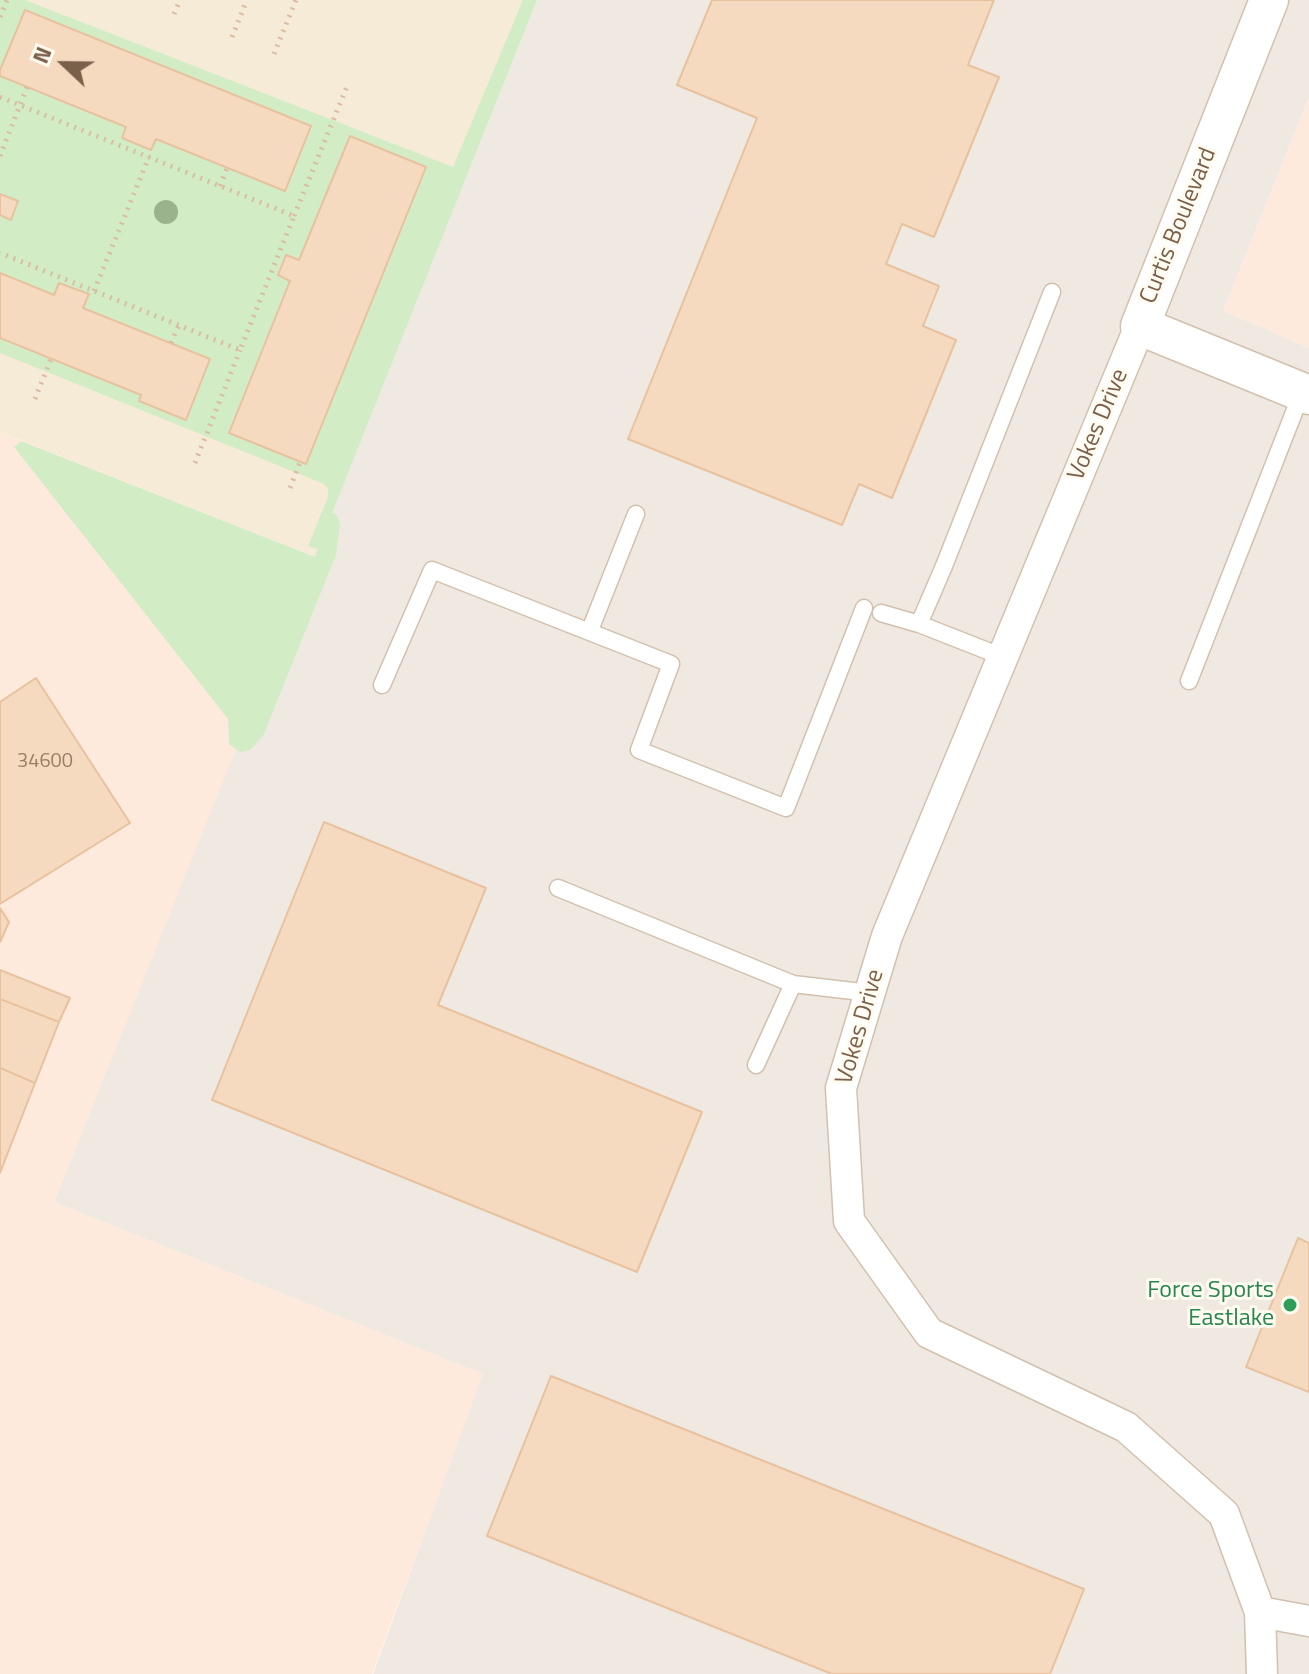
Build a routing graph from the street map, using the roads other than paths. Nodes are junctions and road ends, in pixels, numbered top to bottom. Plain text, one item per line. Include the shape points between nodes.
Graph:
1 (1269, 0) edge
2 (1052, 292) dead end
3 (1140, 326) junction
4 (1306, 394) edge
5 (636, 514) dead end
6 (864, 608) dead end
7 (881, 613) dead end
8 (919, 624) junction
9 (590, 630) junction
10 (1003, 657) junction
11 (1189, 681) dead end
12 (382, 685) dead end
13 (558, 888) dead end
14 (793, 984) junction
15 (870, 993) junction
16 (756, 1065) dead end
17 (1260, 1612) junction
18 (1309, 1621) edge
19 (1262, 1674) edge

1 - 3 street, Curtis Boulevard
2 - 8 lane
3 - 4 street, Curtis Boulevard
3 - 10 street, Vokes Drive
4 - 11 lane
5 - 9 lane
6 - 9 lane via 786,808 639,750 671,664
7 - 8 lane
8 - 10 lane
9 - 12 lane via 432,570
10 - 15 street, Vokes Drive via 887,936
13 - 14 lane
14 - 15 lane
14 - 16 lane
15 - 17 street, Vokes Drive via 841,1088 849,1221 929,1333 1126,1427 1224,1514
17 - 18 street
17 - 19 street, Vokes Drive

